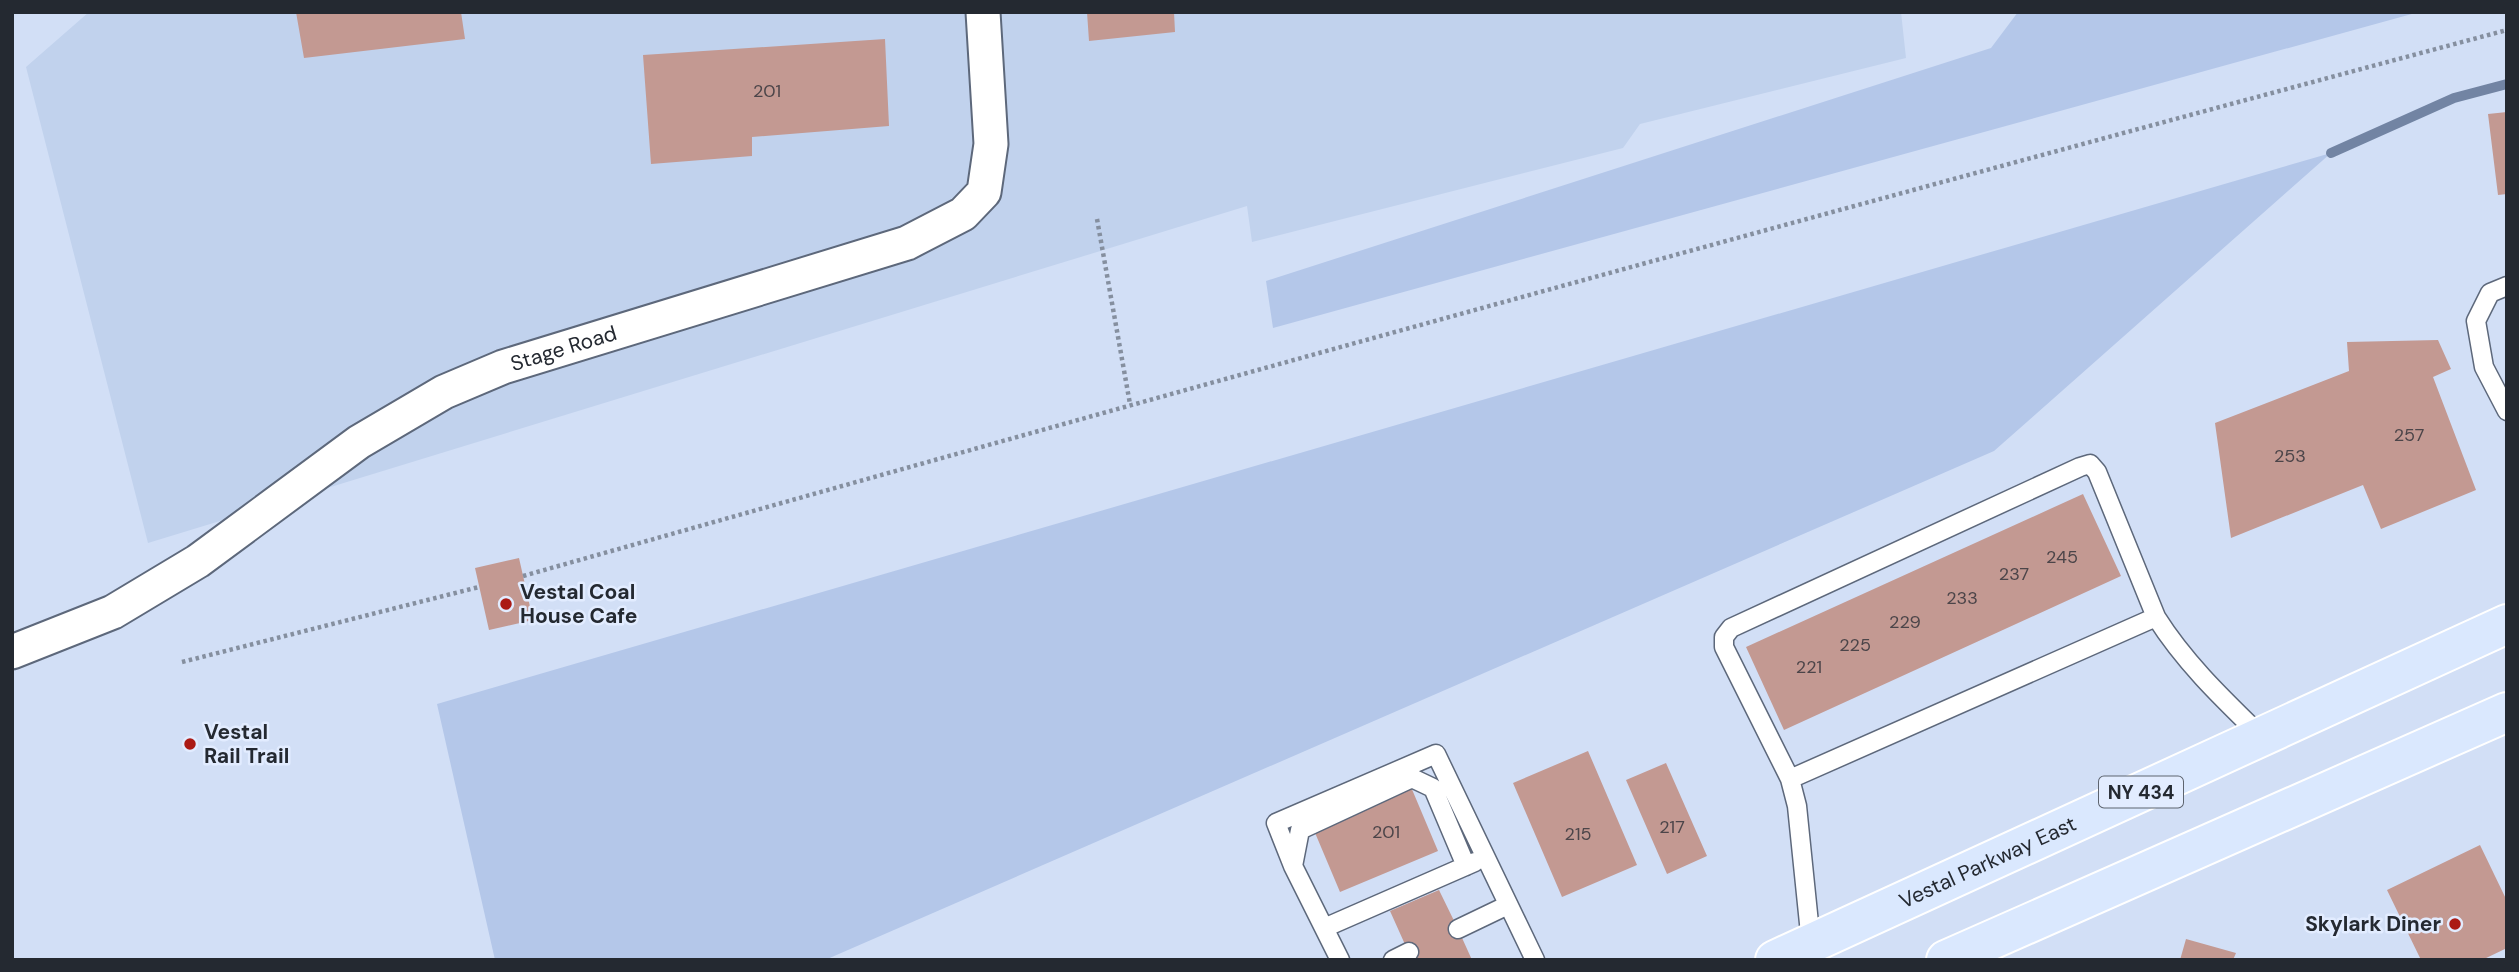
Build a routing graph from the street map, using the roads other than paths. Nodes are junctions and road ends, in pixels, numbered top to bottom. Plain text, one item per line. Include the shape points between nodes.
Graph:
1 (983, 12) edge
2 (2507, 286) edge
3 (2507, 411) edge
4 (2156, 617) junction
5 (2507, 624) edge
6 (12, 652) edge
7 (2507, 712) edge
8 (2262, 737) junction
9 (1790, 779) junction
10 (1486, 857) junction
11 (1293, 866) junction
12 (1466, 866) junction
13 (1508, 905) junction
14 (1324, 928) junction
15 (1458, 929) dead end
16 (1811, 943) junction
17 (1530, 958) edge
18 (1340, 960) edge
19 (1775, 960) edge
20 (1946, 960) edge

1 - 6 street, Stage Road via 991,144 984,192 963,214 907,243 503,367 444,392 359,442 198,561 113,612
2 - 3 lane via 2490,293 2476,321 2484,367
4 - 8 lane via 2175,647
4 - 9 lane
4 - 9 lane via 2097,471 2090,464 2080,467 1731,628 1724,647
5 - 8 main road, Vestal Parkway East / NY 434
7 - 20 main road
8 - 16 main road, Vestal Parkway East / NY 434
9 - 16 lane via 1797,806
10 - 11 lane via 1436,754 1276,823
10 - 12 lane
10 - 13 lane
11 - 12 lane via 1300,830 1412,778 1433,788
11 - 14 lane
12 - 14 lane
13 - 15 lane
13 - 17 lane
14 - 18 lane
16 - 19 main road, Vestal Parkway East / NY 434

